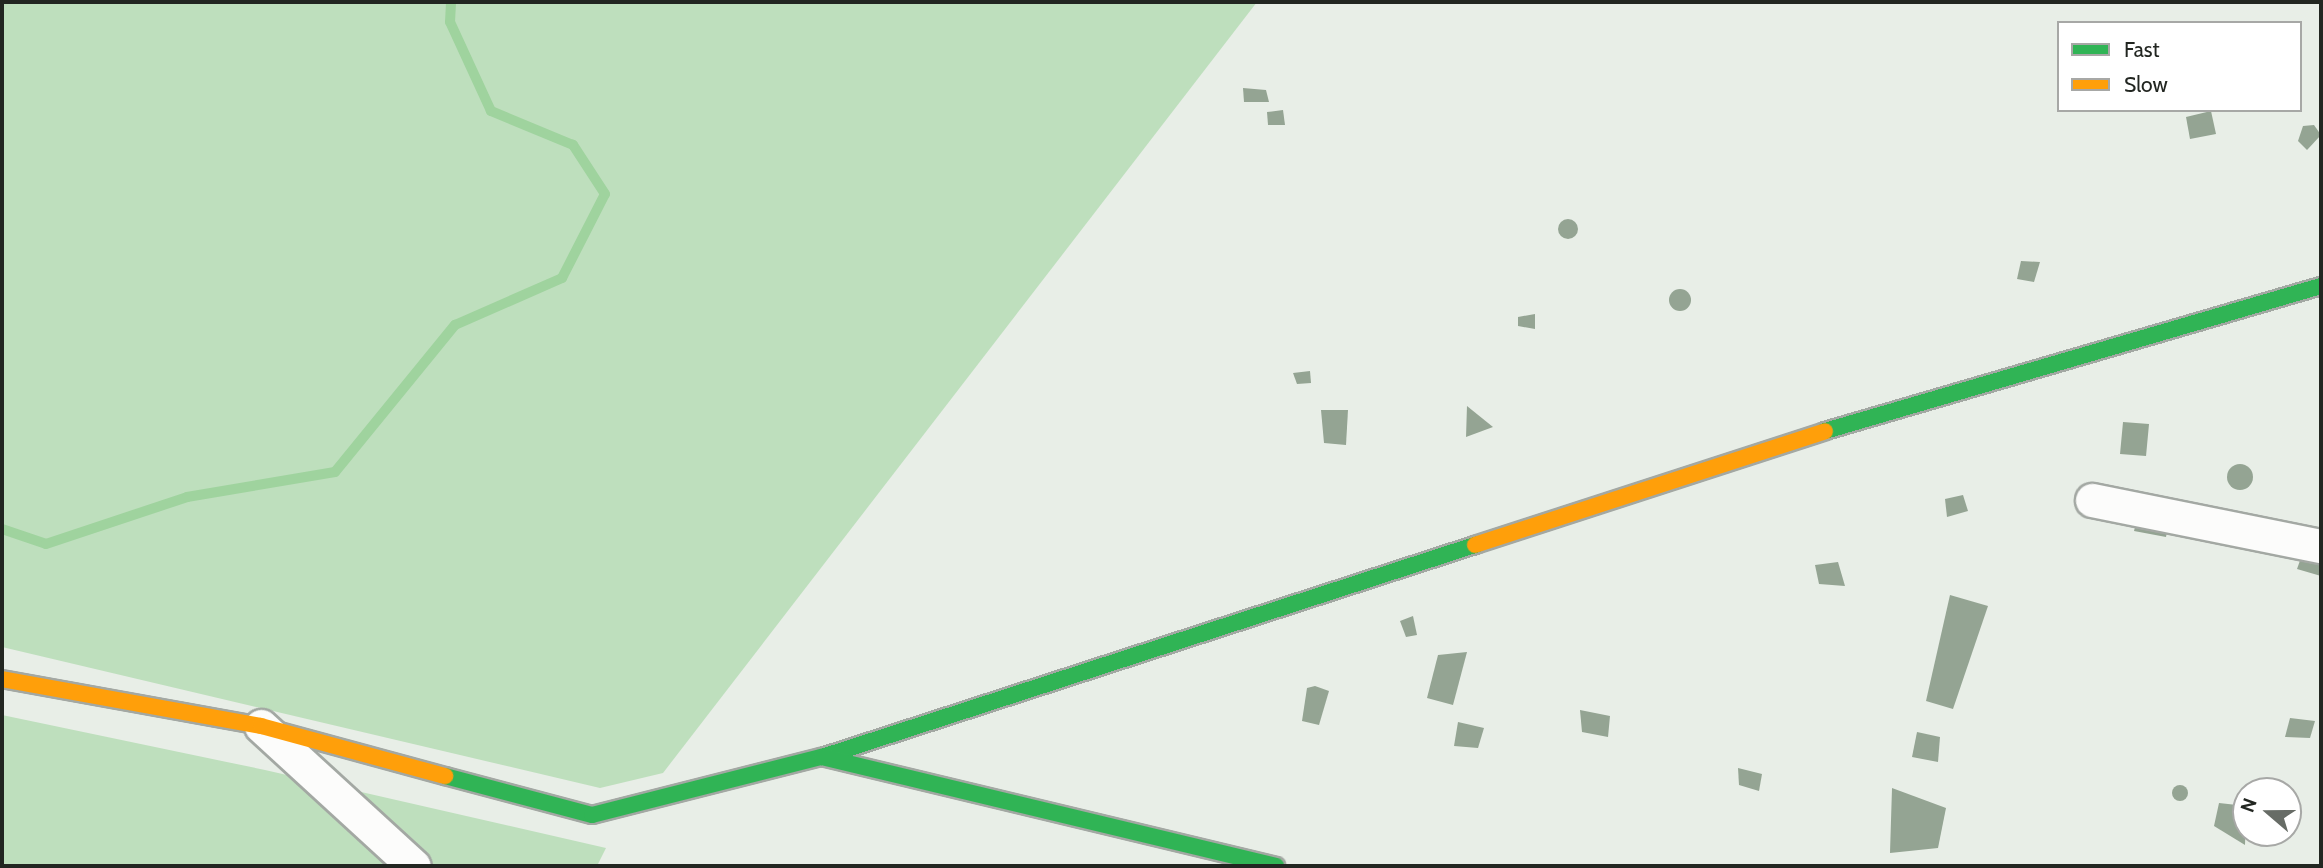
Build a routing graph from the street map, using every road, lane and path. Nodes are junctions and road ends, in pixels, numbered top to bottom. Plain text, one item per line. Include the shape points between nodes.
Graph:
1 (2321, 286) edge
2 (2092, 500) dead end
3 (2321, 545) edge
4 (2, 679) edge
5 (261, 726) junction
6 (822, 757) junction
7 (414, 866) edge
8 (1276, 866) edge

1 - 6 main road via 1964,386
2 - 3 street
4 - 5 main road
5 - 6 main road via 592,815
5 - 7 street
6 - 8 main road

